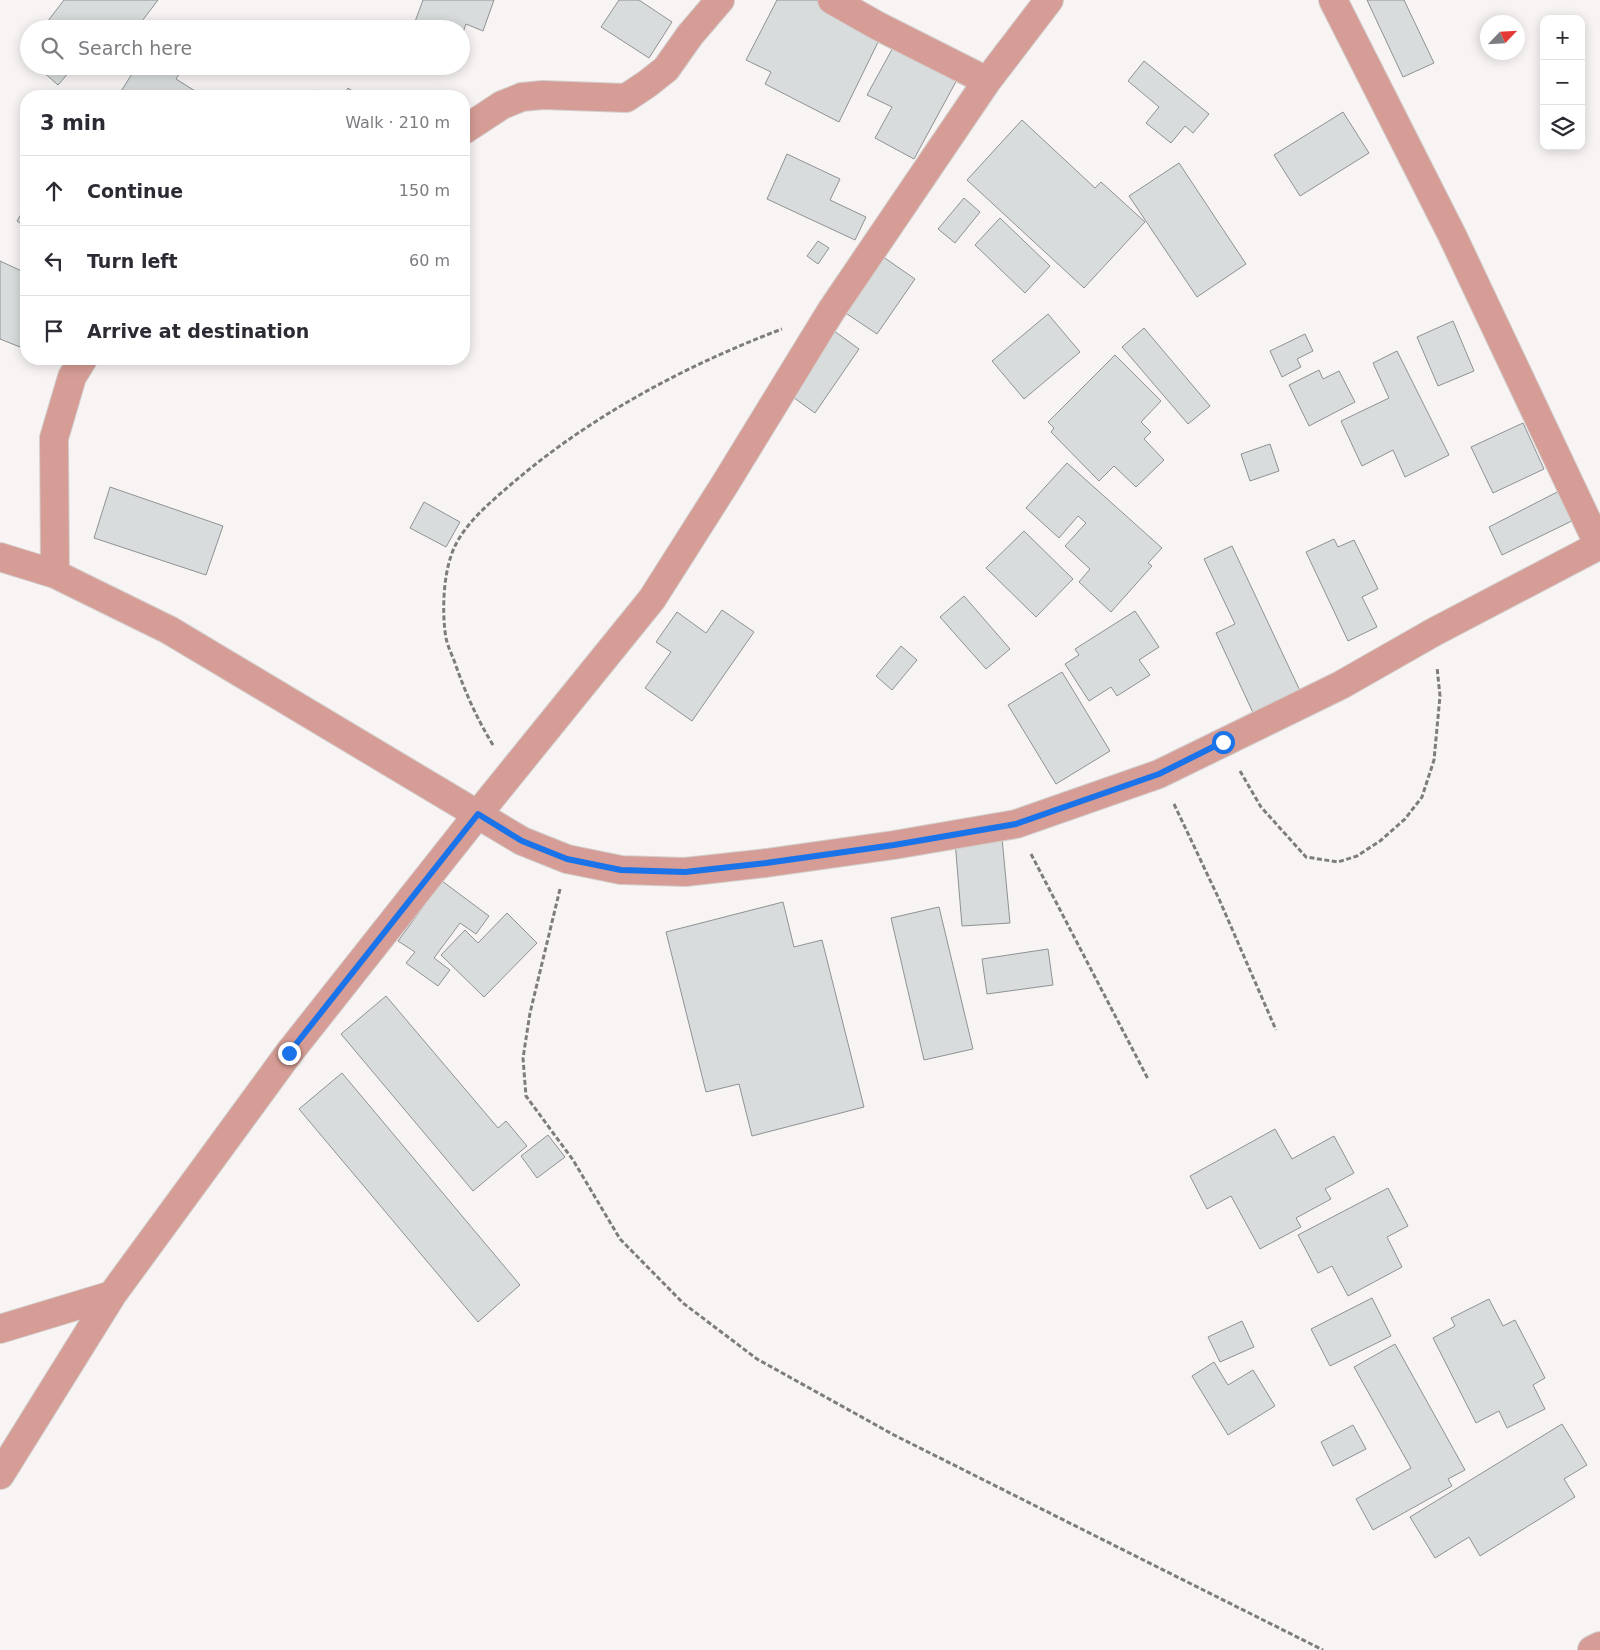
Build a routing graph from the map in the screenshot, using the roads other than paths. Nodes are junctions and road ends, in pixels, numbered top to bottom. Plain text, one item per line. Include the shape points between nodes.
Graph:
1 (720, 0) edge
2 (832, 0) edge
3 (1049, 0) edge
4 (1333, 0) edge
5 (987, 81) junction
6 (470, 126) edge
7 (79, 365) edge
8 (1600, 546) edge
9 (0, 557) edge
10 (56, 574) junction
11 (478, 814) junction
12 (112, 1295) junction
13 (0, 1329) edge
14 (0, 1475) edge
15 (1600, 1646) edge
16 (1592, 1650) edge

1 - 6 street via 666,69 626,98 522,97
2 - 5 street
3 - 5 street
4 - 8 street via 1452,235
5 - 11 street via 831,311 652,599
7 - 10 street via 72,377 54,438
8 - 11 street via 1434,632 1341,686 1159,774 1016,824 894,845 685,872 621,870 567,859 522,841
9 - 10 street
10 - 11 street via 169,630
11 - 12 street via 289,1053
12 - 13 street
12 - 14 street
15 - 16 street

